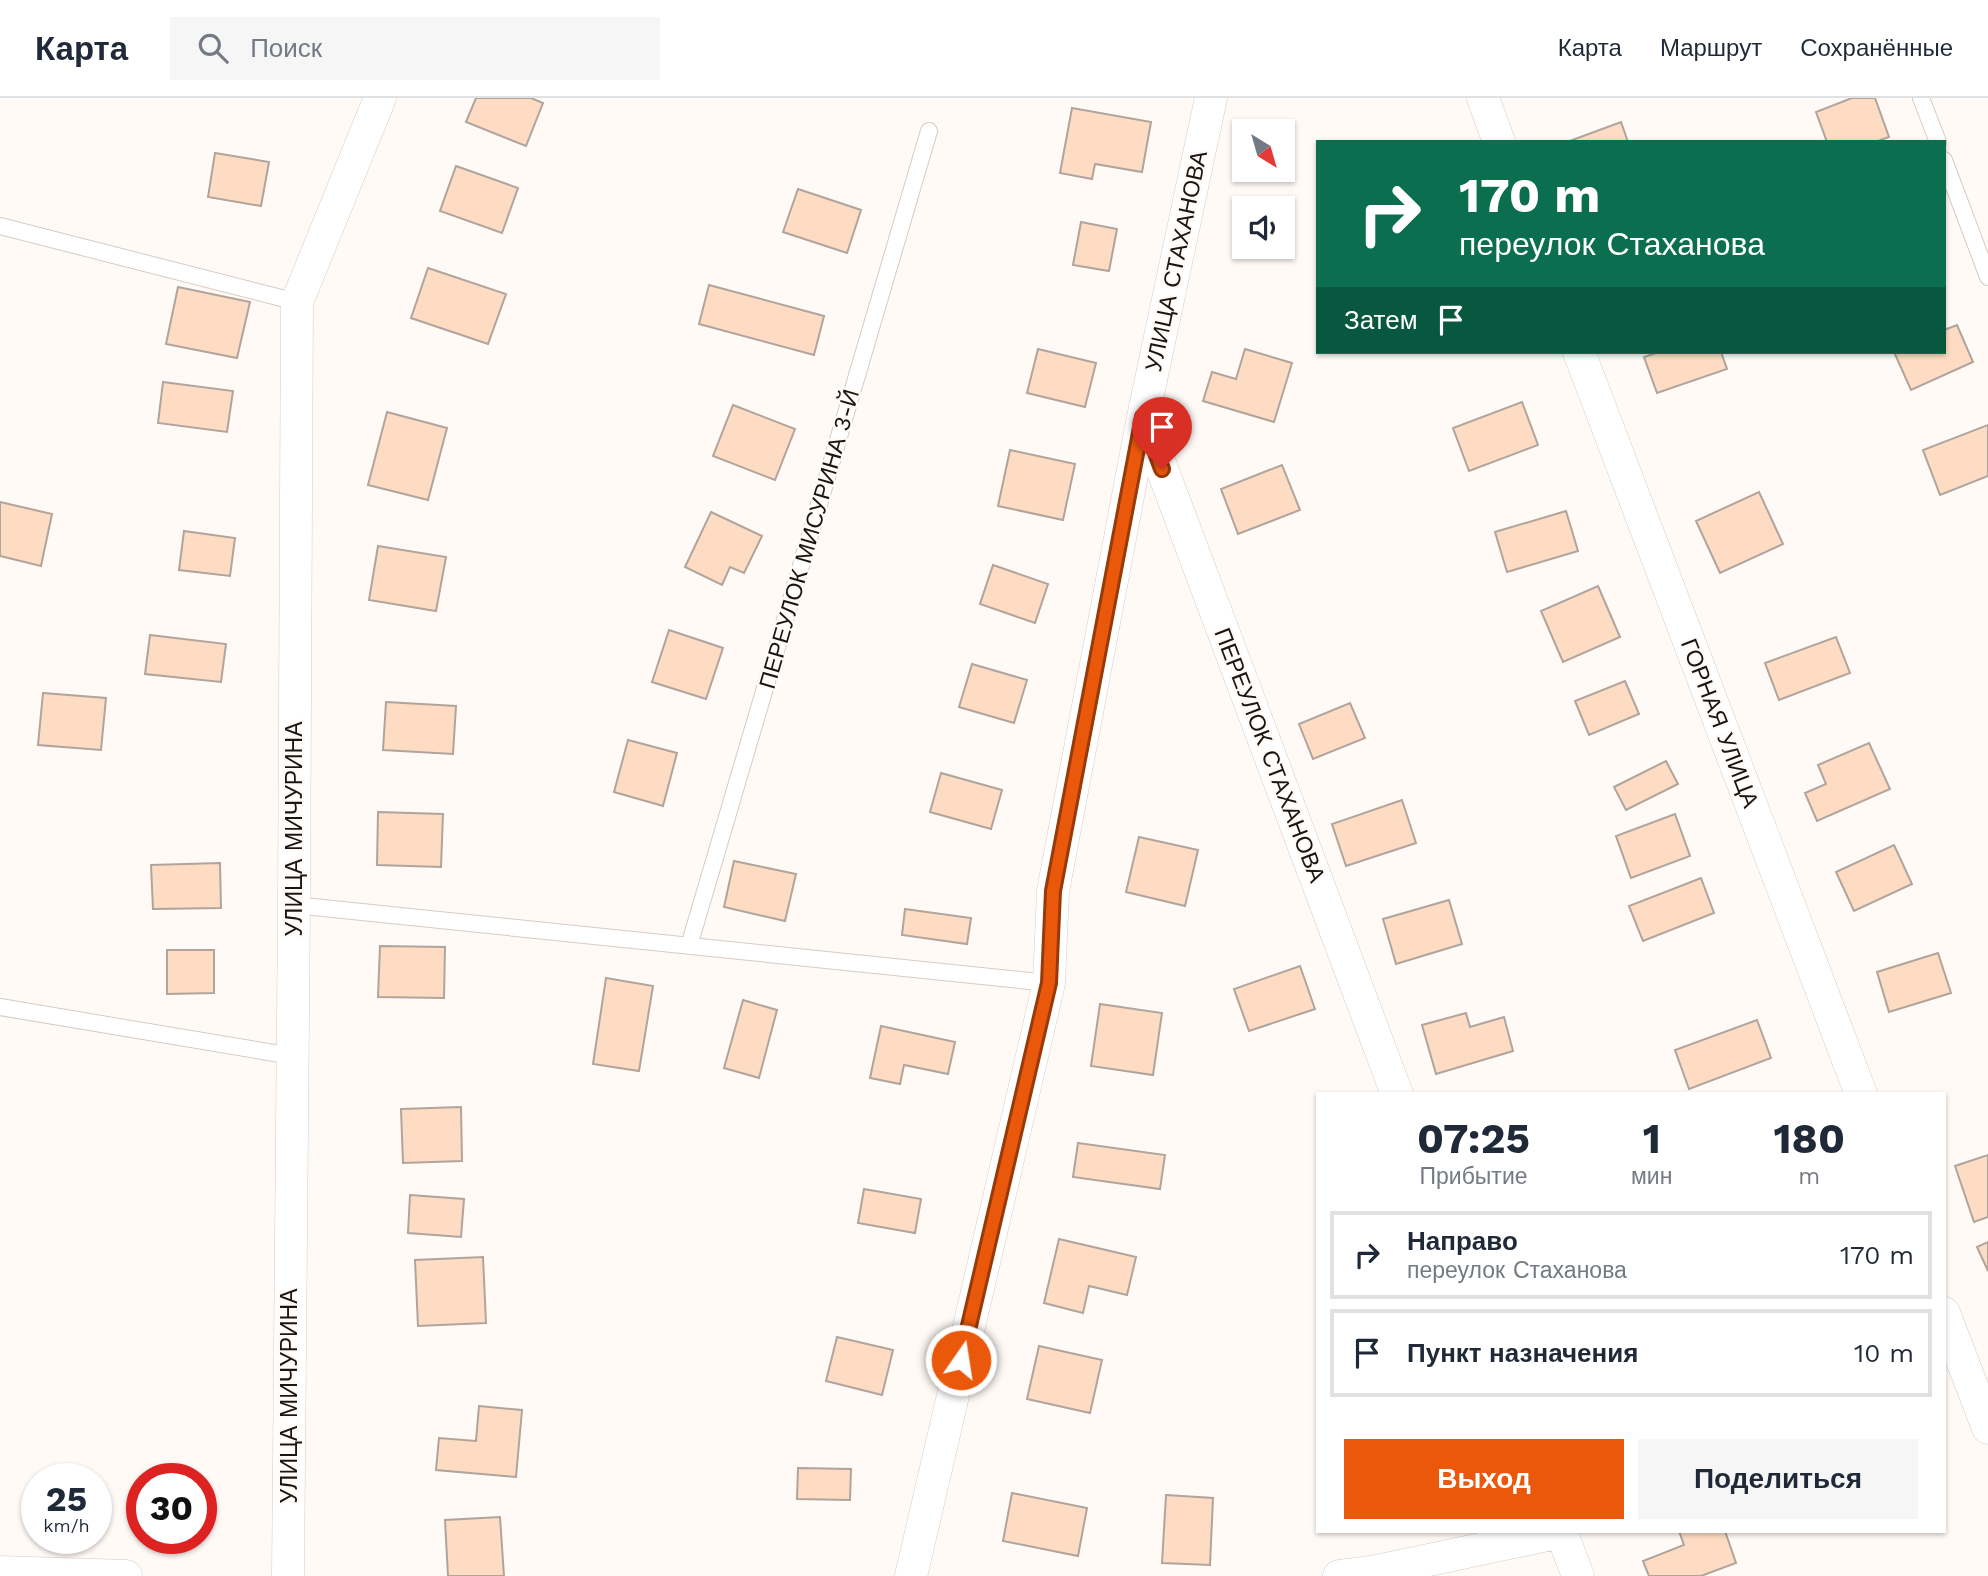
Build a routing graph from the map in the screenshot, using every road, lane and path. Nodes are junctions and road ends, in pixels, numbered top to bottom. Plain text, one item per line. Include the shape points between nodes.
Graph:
1 (380, 98) edge
2 (1211, 98) edge
3 (1483, 98) edge
4 (1921, 98) edge
5 (929, 131) dead end
6 (1498, 140) edge
7 (1936, 140) edge
8 (1946, 165) edge
9 (0, 226) edge
10 (1988, 277) edge
11 (297, 302) junction
12 (1580, 354) edge
13 (1143, 417) junction
14 (294, 905) junction
15 (689, 946) junction
16 (1049, 983) junction
17 (0, 1007) edge
18 (292, 1056) junction
19 (1396, 1092) edge
20 (1860, 1092) edge
21 (1946, 1318) edge
22 (1988, 1428) edge
23 (1556, 1533) edge
24 (1561, 1533) edge
25 (0, 1572) edge
26 (126, 1576) edge
27 (288, 1576) edge
28 (911, 1576) edge
29 (1339, 1576) edge
30 (1578, 1576) edge

1 - 11 street, УЛИЦА МИЧУРИНА
2 - 13 street, УЛИЦА СТАХАНОВА
3 - 6 street
4 - 7 lane
5 - 15 lane, ПЕРЕУЛОК МИСУРИНА 3-Й
8 - 10 lane
9 - 11 lane
11 - 14 street, УЛИЦА МИЧУРИНА
12 - 20 street, ГОРНАЯ УЛИЦА
13 - 16 street, УЛИЦА СТАХАНОВА via 1053,891
13 - 19 street, ПЕРЕУЛОК СТАХАНОВА
14 - 15 lane
14 - 18 street, УЛИЦА МИЧУРИНА
15 - 16 lane
16 - 28 street, УЛИЦА СТАХАНОВА
17 - 18 lane
18 - 27 street, УЛИЦА МИЧУРИНА
21 - 22 street
23 - 29 street
24 - 30 street
25 - 26 street

